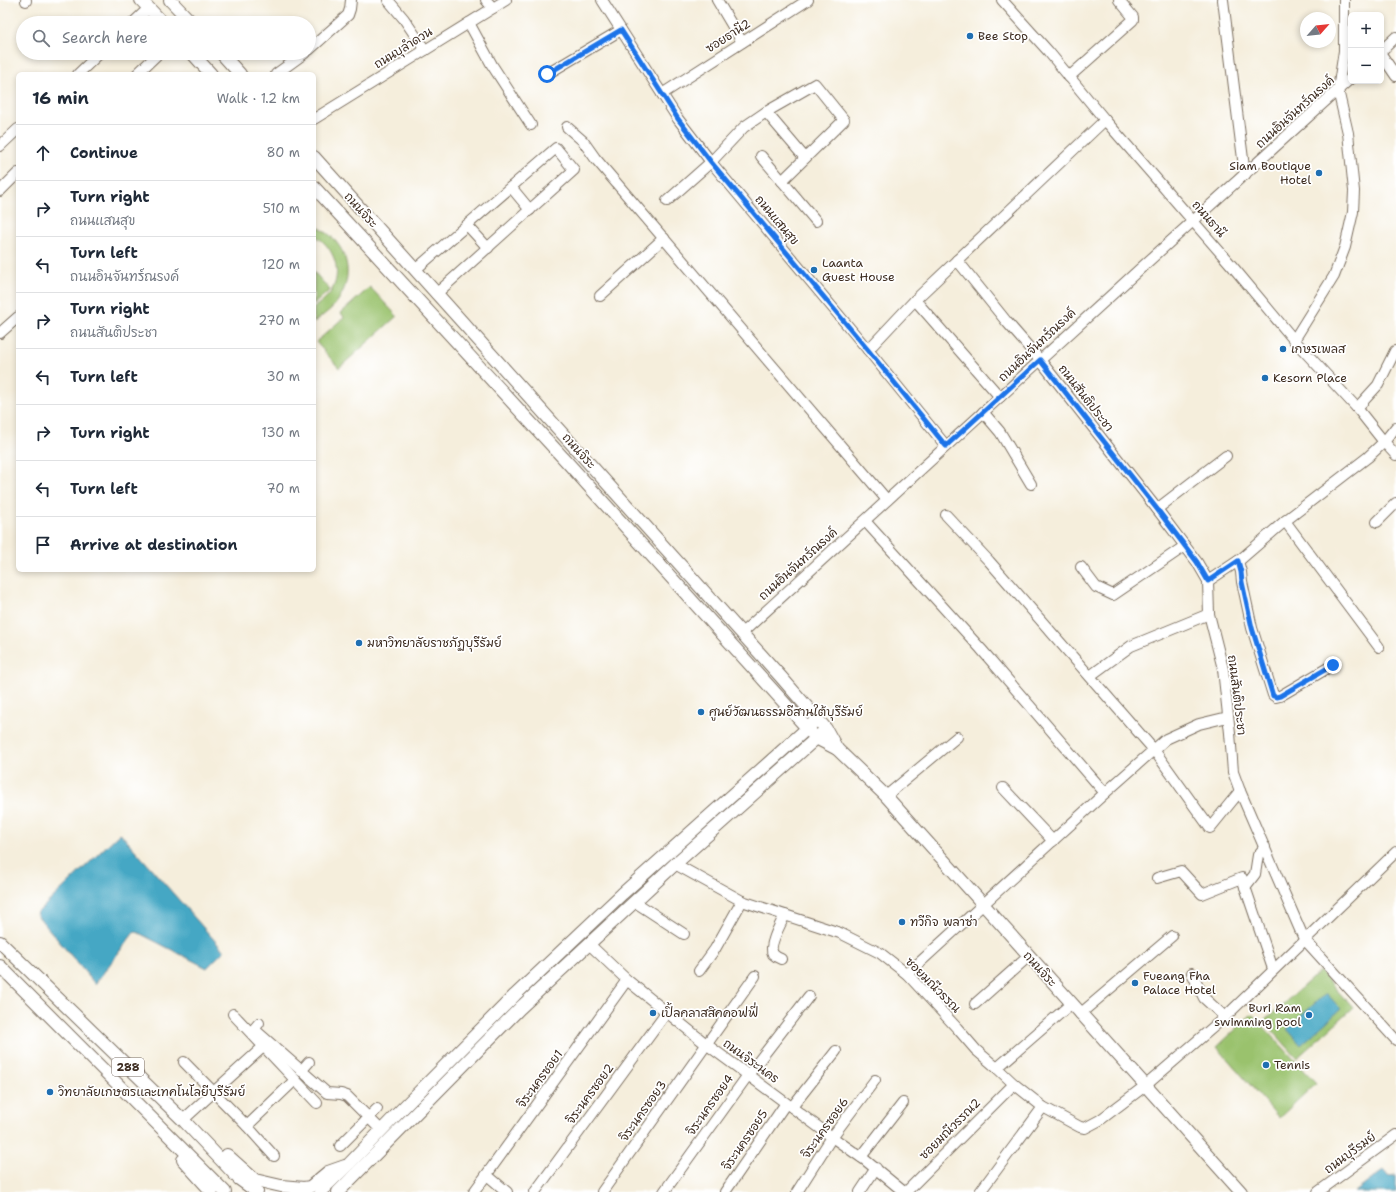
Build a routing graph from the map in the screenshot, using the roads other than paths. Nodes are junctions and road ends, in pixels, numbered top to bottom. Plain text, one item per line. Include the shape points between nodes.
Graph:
1 (170, 0) edge
2 (351, 0) edge
3 (388, 0) edge
4 (486, 0) edge
5 (506, 0) edge
6 (602, 0) edge
7 (717, 0) edge
8 (808, 0) edge
9 (1002, 0) edge
10 (1119, 0) edge
11 (1223, 0) edge
12 (1344, 0) edge
13 (145, 4) edge
14 (493, 8) junction
15 (137, 16) edge
16 (156, 16) edge
17 (185, 16) edge
18 (469, 23) junction
19 (621, 30) junction
20 (1396, 37) edge
21 (742, 42) junction
22 (316, 44) edge
23 (1384, 48) edge
24 (425, 50) junction
25 (1384, 58) edge
26 (93, 60) edge
27 (154, 60) edge
28 (198, 60) edge
29 (227, 60) edge
30 (295, 60) edge
31 (148, 70) edge
32 (80, 72) edge
33 (209, 72) edge
34 (238, 72) edge
35 (279, 72) edge
36 (547, 74) dead end
37 (1396, 76) edge
38 (1069, 77) junction
39 (1348, 81) edge
40 (1338, 90) junction
41 (662, 94) junction
42 (766, 112) junction
43 (316, 118) edge
44 (1105, 120) junction
45 (531, 125) dead end
46 (567, 127) dead end
47 (16, 131) edge
48 (0, 146) edge
49 (761, 156) dead end
50 (805, 158) junction
51 (316, 159) edge
52 (711, 162) junction
53 (1245, 174) junction
54 (16, 175) edge
55 (782, 181) junction
56 (511, 187) junction
57 (316, 188) edge
58 (0, 192) edge
59 (667, 201) dead end
60 (530, 210) junction
61 (816, 221) dead end
62 (1193, 221) junction
63 (467, 225) junction
64 (664, 238) junction
65 (488, 248) junction
66 (957, 260) junction
67 (415, 270) junction
68 (436, 294) junction
69 (600, 296) dead end
70 (915, 300) junction
71 (16, 318) edge
72 (2, 327) edge
73 (1294, 340) junction
74 (868, 350) junction
75 (1394, 351) dead end
76 (1040, 360) junction
77 (1000, 398) junction
78 (1357, 408) junction
79 (983, 412) junction
80 (1396, 427) edge
81 (567, 438) junction
82 (1384, 442) junction
83 (946, 446) junction
84 (556, 449) junction
85 (579, 451) junction
86 (1396, 455) edge
87 (1226, 456) dead end
88 (567, 462) junction
89 (1031, 484) dead end
90 (887, 500) junction
91 (1396, 503) edge
92 (1157, 509) junction
93 (946, 515) dead end
94 (865, 521) junction
95 (1285, 521) junction
96 (1377, 522) dead end
97 (1185, 546) junction
98 (1238, 561) junction
99 (1081, 567) dead end
100 (1208, 581) junction
101 (1209, 614) junction
102 (742, 633) junction
103 (1379, 647) dead end
104 (1333, 665) dead end
105 (1090, 676) junction
106 (1228, 717) junction
107 (817, 719) junction
108 (807, 728) junction
109 (826, 729) junction
110 (958, 737) dead end
111 (816, 738) junction
112 (837, 749) junction
113 (1154, 750) junction
114 (1003, 788) dead end
115 (1240, 791) junction
116 (1105, 793) junction
117 (886, 796) junction
118 (1053, 841) junction
119 (1265, 847) junction
120 (1396, 852) edge
121 (675, 864) junction
122 (1157, 878) dead end
123 (1245, 887) junction
124 (742, 901) junction
125 (635, 902) junction
126 (983, 904) junction
127 (785, 915) junction
128 (684, 934) dead end
129 (1172, 936) dead end
130 (1304, 940) junction
131 (0, 942) edge
132 (589, 944) junction
133 (1029, 956) junction
134 (781, 959) dead end
135 (0, 966) edge
136 (1273, 969) junction
137 (699, 971) dead end
138 (1192, 973) dead end
139 (907, 974) junction
140 (755, 976) dead end
141 (627, 980) junction
142 (809, 996) dead end
143 (1072, 1003) junction
144 (975, 1004) dead end
145 (667, 1012) junction
146 (233, 1014) dead end
147 (1080, 1014) junction
148 (1225, 1016) junction
149 (259, 1023) dead end
150 (1396, 1040) edge
151 (706, 1044) junction
152 (264, 1048) junction
153 (836, 1051) dead end
154 (184, 1062) dead end
155 (309, 1062) dead end
156 (997, 1068) junction
157 (301, 1071) junction
158 (748, 1075) junction
159 (295, 1080) junction
160 (875, 1080) dead end
161 (1014, 1084) junction
162 (1145, 1086) junction
163 (214, 1092) junction
164 (318, 1103) dead end
165 (903, 1103) dead end
166 (789, 1105) junction
167 (1043, 1107) junction
168 (377, 1109) dead end
169 (152, 1117) junction
170 (369, 1118) junction
171 (184, 1121) junction
172 (247, 1126) junction
173 (382, 1130) junction
174 (1396, 1135) edge
175 (832, 1137) junction
176 (340, 1146) dead end
177 (367, 1155) junction
178 (274, 1156) dead end
179 (861, 1157) junction
180 (876, 1168) junction
181 (353, 1169) junction
182 (487, 1174) junction
183 (212, 1192) edge
184 (225, 1192) edge
185 (257, 1192) edge
186 (320, 1192) edge
187 (338, 1192) edge
188 (347, 1192) edge
189 (474, 1192) edge
190 (507, 1192) edge
191 (535, 1192) edge
192 (602, 1192) edge
193 (664, 1192) edge
194 (725, 1192) edge
195 (797, 1192) edge
196 (860, 1192) edge
197 (905, 1192) edge
198 (980, 1192) edge
199 (1241, 1192) edge
200 (1318, 1192) edge

1 - 17 main road
2 - 22 street via 348,15
3 - 24 street
4 - 14 street
5 - 14 street, ถนนบุลำดวน
6 - 19 street, ถนนแสนสุข
7 - 21 street
8 - 21 street, ซอยธานี2
9 - 38 street, ถนนธานี
10 - 38 street via 1133,20
11 - 53 street
12 - 40 street via 1344,51
13 - 15 street
13 - 16 main road
14 - 18 street, ถนนบุลำดวน
18 - 24 street, ถนนบุลำดวน
18 - 45 street via 492,66
19 - 36 street
19 - 41 street, ถนนแสนสุข
20 - 23 street
21 - 41 street, ซอยธานี2
24 - 43 street, ถนนบุลำดวน
25 - 37 street
26 - 32 street
27 - 31 street
28 - 33 main road
29 - 34 main road
30 - 35 street
38 - 44 street, ถนนธานี
39 - 40 street, ถนนอินจันทร์ณรงค์
40 - 53 street, ถนนอินจันทร์ณรงค์
40 - 73 street via 1348,134 1354,191 1350,224 1334,276
41 - 52 street, ถนนแสนสุข
42 - 50 street
42 - 50 street via 815,84 844,120
42 - 52 street via 744,127
44 - 62 street, ถนนธานี
44 - 66 street
46 - 64 street via 583,141
47 - 48 street
49 - 55 street
50 - 55 street
51 - 67 main road, ถนนจิระ
52 - 59 street
52 - 74 street, ถนนแสนสุข
53 - 62 street, ถนนอินจันทร์ณรงค์
54 - 58 street
55 - 61 street
56 - 60 street
56 - 60 street via 556,148 574,170
56 - 63 street
57 - 84 main road, ถนนจิระ
60 - 65 street
62 - 73 street, ถนนธานี
62 - 76 street, ถนนอินจันทร์ณรงค์
63 - 65 street
63 - 67 street
64 - 69 street
64 - 90 street
65 - 68 street
66 - 70 street
66 - 76 street, ถนนสันติประชา
67 - 68 main road, ถนนจิระ
68 - 81 main road, ถนนจิระ
70 - 74 street
70 - 77 street
71 - 72 street
73 - 78 street, ถนนธานี
74 - 83 street, ถนนแสนสุข
75 - 78 street via 1378,385
76 - 77 street, ถนนอินจันทร์ณรงค์
76 - 92 street, ถนนสันติประชา
77 - 79 street, ถนนอินจันทร์ณรงค์
78 - 82 street, ถนนธานี
79 - 83 street, ถนนอินจันทร์ณรงค์
79 - 89 street via 1000,432
80 - 82 street
81 - 84 main road via 568,445 565,449
81 - 85 main road, ถนนจิระ
82 - 86 street, ถนนธานี
82 - 95 street
83 - 90 street, ถนนอินจันทร์ณรงค์
84 - 88 main road, ถนนจิระ
85 - 88 main road via 573,449 568,452 565,458
85 - 102 main road, ถนนจิระ
87 - 92 street
88 - 108 main road, ถนนจิระ
90 - 94 street, ถนนอินจันทร์ณรงค์
91 - 96 street
92 - 97 street, ถนนสันติประชา
93 - 105 street
94 - 102 street, ถนนอินจันทร์ณรงค์
94 - 116 street via 981,649
95 - 98 street
95 - 103 street
97 - 99 street via 1113,595 1096,587
97 - 100 street, ถนนสันติประชา
98 - 100 street
98 - 104 street via 1252,628 1273,696 1280,696
100 - 101 street, ถนนสันติประชา
101 - 105 street via 1131,646
101 - 106 street, ถนนสันติประชา via 1223,669
102 - 107 main road, ถนนจิระ
105 - 113 street
106 - 113 street via 1199,724 1166,739
106 - 115 street, ถนนสันติประชา via 1232,772
107 - 108 main road
107 - 109 main road, ถนนจิระ
108 - 111 main road, ถนนจิระ
108 - 173 main road via 622,894 515,995
109 - 111 main road
109 - 112 main road, ถนนจิระ
110 - 117 street
111 - 112 main road, ถนนจิระ
111 - 121 main road
112 - 117 main road, ถนนจิระ
113 - 115 street via 1210,828
113 - 116 street
114 - 118 street
115 - 119 street, ถนนสันติประชา
116 - 118 street
117 - 126 main road, ถนนจิระ
118 - 126 street
119 - 123 street via 1258,855 1255,874
119 - 130 street, ถนนสันติประชา
120 - 130 street
121 - 124 street, ซอยมณีวรรณ
121 - 125 main road
122 - 123 street via 1181,871 1202,894 1242,878
123 - 136 street
124 - 127 street, ซอยมณีวรรณ
124 - 137 street via 715,949
125 - 128 street
125 - 132 main road
126 - 133 main road, ถนนจิระ
126 - 139 street
127 - 134 street via 776,933 772,950
127 - 139 street, ซอยมณีวรรณ via 840,933 880,953
129 - 147 street
130 - 136 street
130 - 150 street, ถนนสันติประชา
131 - 171 main road, 288
132 - 141 street, ถนนจิระนคร
132 - 177 main road
133 - 143 main road, ถนนจิระ
133 - 144 street
135 - 169 main road, 288
136 - 148 street
138 - 148 street via 1204,998
139 - 156 street, ซอยมณีวรรณ via 976,1050
140 - 151 street, จิระนครซอย3
141 - 145 street, ถนนจิระนคร
141 - 182 street, จิระนครซอย1
142 - 158 street, จิระนครซอย4
143 - 147 main road, ถนนจิระ
143 - 156 street
145 - 151 street, ถนนจิระนคร
145 - 191 street, จิระนครซอย2
146 - 152 street
147 - 162 main road, ถนนจิระ
148 - 162 street
149 - 157 street via 254,1029
151 - 158 street, ถนนจิระนคร
151 - 192 street, จิระนครซอย3
152 - 159 street
152 - 163 street
153 - 166 street, จิระนครซอย5
154 - 163 street
155 - 157 street
156 - 161 street, ซอยมณีวรรณ
157 - 170 street via 327,1093 347,1096
158 - 166 street, ถนนจิระนคร
158 - 193 street, จิระนครซอย4
159 - 164 street
159 - 172 street
160 - 175 street, จิระนครซอย6
161 - 167 street, ซอยมณีวรรณ
161 - 197 street, ซอยมณีวรรณ2
162 - 167 street, ซอยมณีวรรณ via 1100,1120 1085,1128
162 - 199 main road, ถนนจิระ
163 - 171 street
163 - 172 street
165 - 179 street
166 - 175 street, ถนนจิระนคร
166 - 194 street, จิระนครซอย5
167 - 198 street
168 - 170 street
169 - 183 main road via 175,1151
169 - 184 main road, 288
170 - 173 street
170 - 176 street
171 - 181 main road via 200,1130 255,1180 304,1188 310,1187 328,1172
171 - 185 main road, 288 via 239,1179
172 - 178 street
173 - 177 main road
174 - 200 street, ถนนบุรีรมย์
175 - 179 street, ถนนจิระนคร
175 - 195 street, จิระนครซอย6
177 - 181 main road
179 - 180 street, ถนนจิระนคร
180 - 196 street
180 - 197 street, ถนนจิระนคร
181 - 186 main road
181 - 187 main road
181 - 188 main road
182 - 189 street, จิระนครซอย1
182 - 190 street

